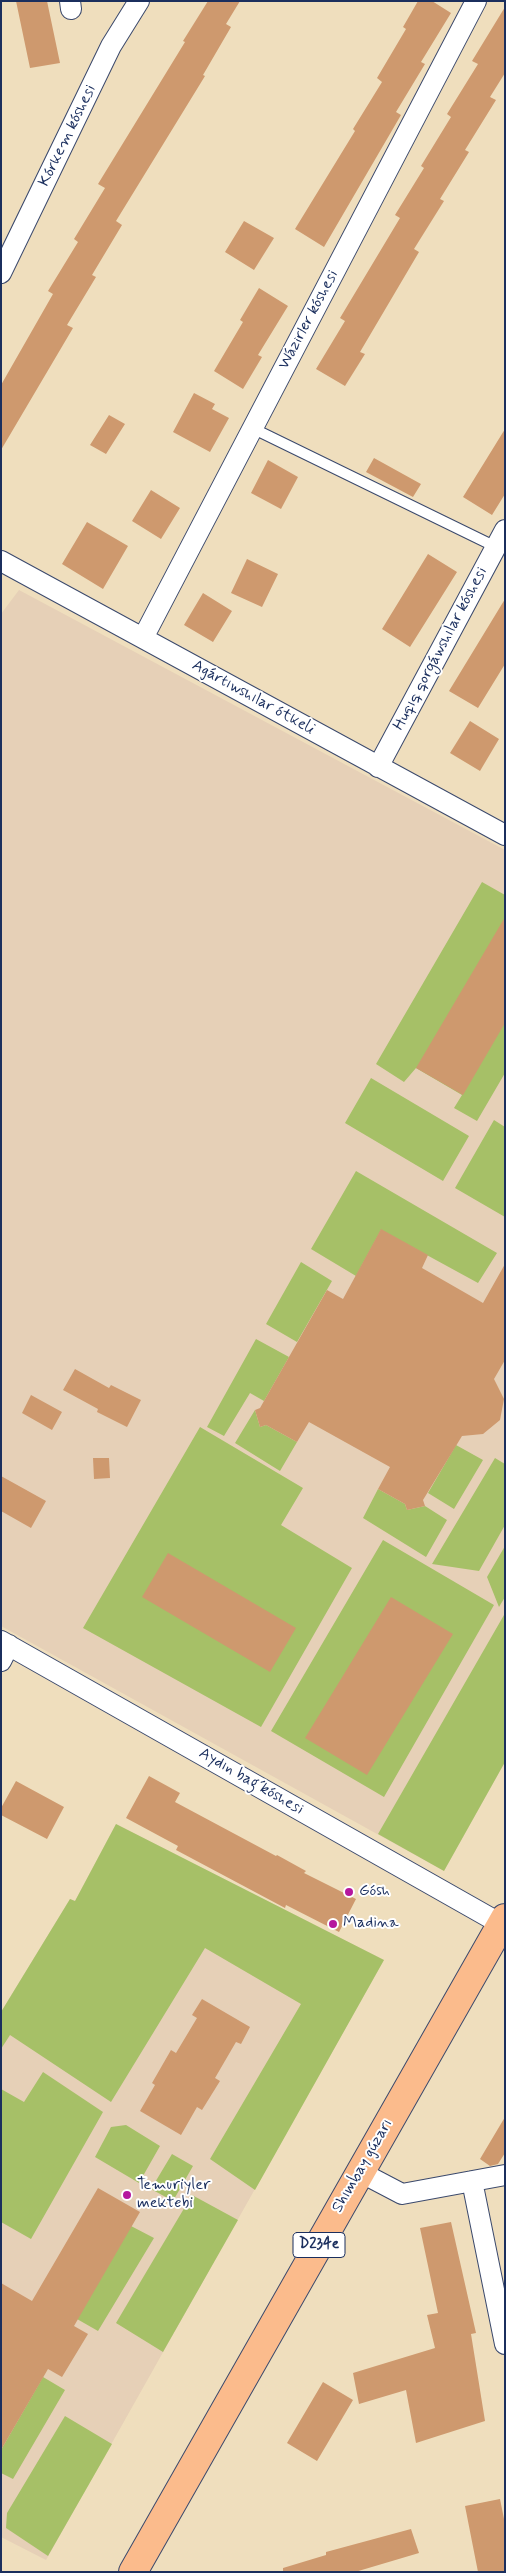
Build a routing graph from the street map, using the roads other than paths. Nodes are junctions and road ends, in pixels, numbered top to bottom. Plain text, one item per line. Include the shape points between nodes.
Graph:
1 (139, 1) edge
2 (476, 1) edge
3 (1, 273) edge
4 (252, 428) junction
5 (500, 538) edge
6 (1, 561) edge
7 (143, 638) junction
8 (378, 766) junction
9 (505, 835) edge
10 (4, 1649) edge
11 (503, 1921) edge
12 (360, 2172) junction
13 (505, 2174) edge
14 (472, 2181) junction
15 (505, 2344) edge
16 (133, 2572) edge

1 - 3 street, Kórkem kóshesi via 111,46
2 - 4 street, Wázirler kóshesi
4 - 5 lane
4 - 7 street, Wázirler kóshesi
5 - 8 street, Huqıq qorǵawshılar kóshesi
6 - 7 street, Aǵartıwshılar ótkeli
7 - 8 street, Aǵartıwshılar ótkeli
8 - 9 street, Aǵartıwshılar ótkeli
10 - 11 street, Aydın baǵ kóshesi
11 - 12 main road, Shımbay gúzarı / D234e
12 - 14 street via 402,2194
12 - 16 main road, Shımbay gúzarı / D234e
13 - 14 street
14 - 15 street

